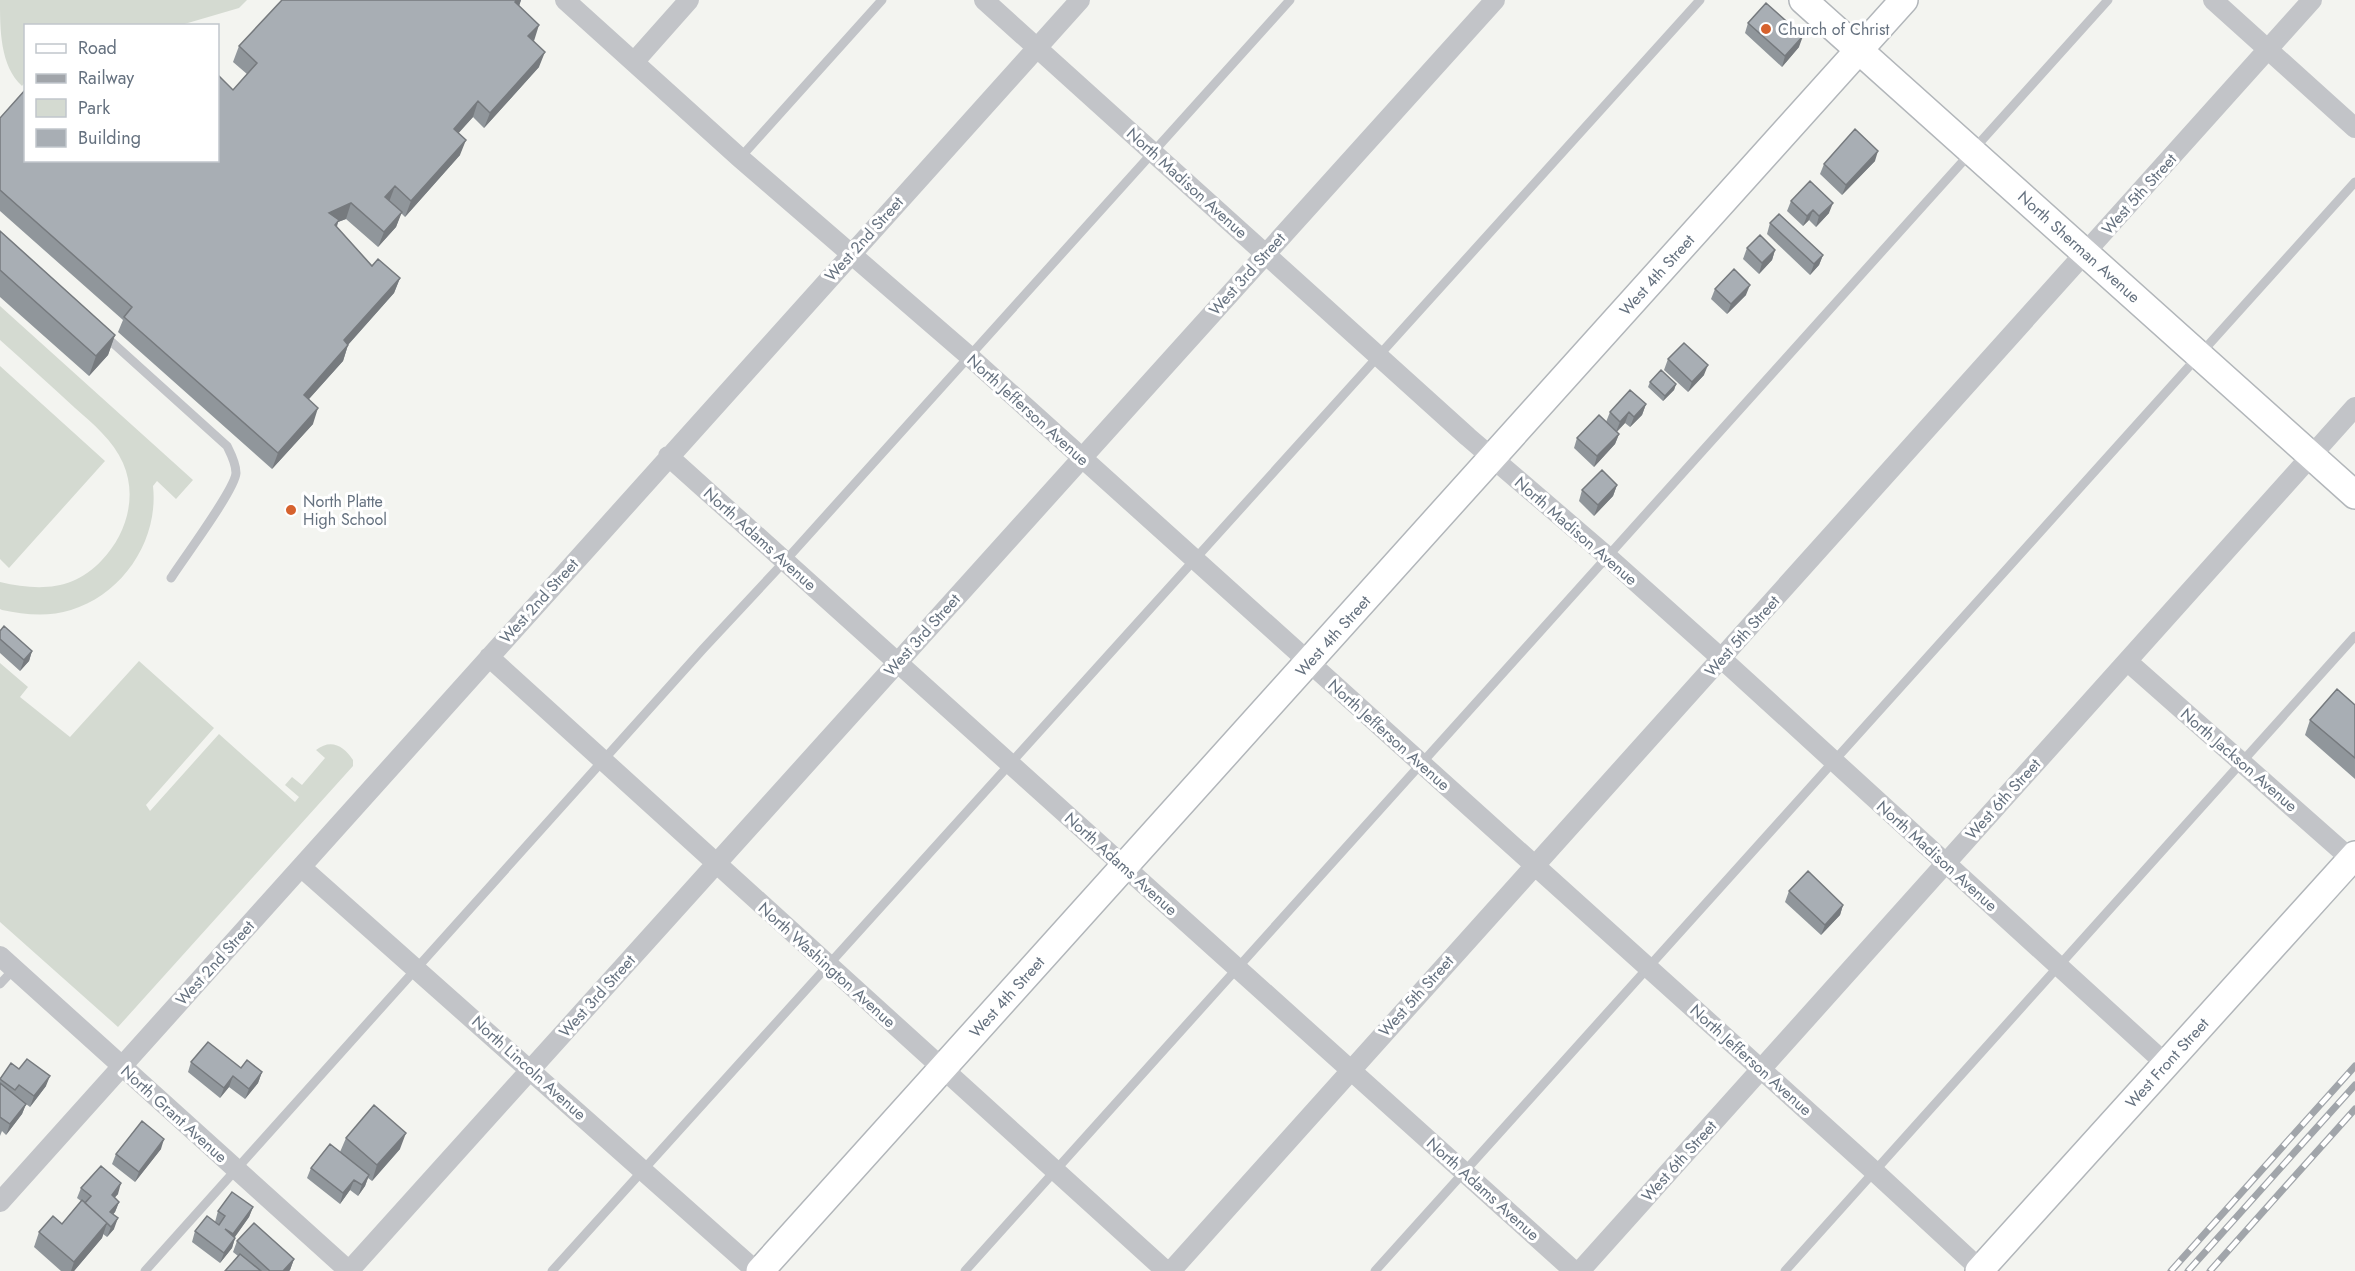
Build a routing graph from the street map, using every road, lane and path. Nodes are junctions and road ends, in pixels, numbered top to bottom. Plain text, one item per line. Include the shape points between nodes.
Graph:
1 (565, 0) edge
2 (689, 0) edge
3 (882, 0) edge
4 (984, 0) edge
5 (1080, 0) edge
6 (1290, 0) edge
7 (1495, 0) edge
8 (1700, 0) edge
9 (1803, 0) edge
10 (1904, 0) edge
11 (2108, 0) edge
12 (2213, 0) edge
13 (2312, 0) edge
14 (1037, 47) junction
15 (1859, 50) junction
16 (2268, 50) junction
17 (633, 62) junction
18 (2355, 128) edge
19 (1154, 152) junction
20 (1972, 152) junction
21 (740, 158) junction
22 (2355, 182) edge
23 (850, 253) junction
24 (2085, 253) junction
25 (1265, 254) junction
26 (96, 327) edge
27 (2199, 355) junction
28 (969, 356) junction
29 (1378, 356) junction
30 (2355, 407) edge
31 (668, 456) junction
32 (2311, 456) junction
33 (1081, 458) junction
34 (1493, 459) junction
35 (2355, 495) edge
36 (1608, 557) junction
37 (1194, 560) junction
38 (785, 561) junction
39 (171, 578) dead end
40 (2355, 636) edge
41 (489, 657) junction
42 (1722, 659) junction
43 (2127, 661) junction
44 (898, 662) junction
45 (1308, 663) junction
46 (603, 761) junction
47 (1833, 761) junction
48 (2241, 762) junction
49 (1421, 763) junction
50 (1010, 764) junction
51 (2353, 857) edge
52 (1945, 863) junction
53 (716, 864) junction
54 (1535, 866) junction
55 (302, 867) junction
56 (1125, 868) junction
57 (7, 962) edge
58 (828, 965) junction
59 (2058, 966) junction
60 (1648, 967) junction
61 (417, 969) junction
62 (1238, 969) junction
63 (0, 984) edge
64 (2166, 1064) junction
65 (122, 1066) junction
66 (942, 1069) junction
67 (1761, 1069) junction
68 (531, 1070) junction
69 (1350, 1070) junction
70 (237, 1170) junction
71 (643, 1170) junction
72 (1055, 1171) junction
73 (1874, 1171) junction
74 (1464, 1172) junction
75 (0, 1202) edge
76 (1979, 1270) edge
77 (145, 1271) edge
78 (349, 1271) edge
79 (552, 1271) edge
80 (758, 1271) edge
81 (965, 1271) edge
82 (1166, 1271) edge
83 (1171, 1271) edge
84 (1375, 1271) edge
85 (1574, 1271) edge
86 (1580, 1271) edge
87 (1785, 1271) edge

1 - 17 street, North Jefferson Avenue
2 - 17 street
3 - 21 lane
4 - 14 street, North Madison Avenue
5 - 14 street, West 2nd Street
6 - 19 lane
7 - 25 street, West 3rd Street
8 - 29 lane
9 - 15 main road, North Sherman Avenue
10 - 15 main road, West 4th Street
11 - 20 lane
12 - 16 street
13 - 16 street, West 5th Street
14 - 19 street, North Madison Avenue
14 - 23 street, West 2nd Street
15 - 20 main road, North Sherman Avenue
15 - 34 main road, West 4th Street
16 - 18 street
16 - 24 street, West 5th Street
17 - 21 street, North Jefferson Avenue
19 - 25 street, North Madison Avenue
19 - 28 lane
20 - 24 main road, North Sherman Avenue
20 - 36 lane
21 - 23 street, North Jefferson Avenue
22 - 27 lane
23 - 28 street, North Jefferson Avenue
23 - 31 street, West 2nd Street
24 - 27 main road, North Sherman Avenue
24 - 42 street, West 5th Street
25 - 29 street, North Madison Avenue
25 - 33 street, West 3rd Street
26 - 39 lane via 226,446 233,459 236,474 225,496
27 - 32 main road, North Sherman Avenue
27 - 47 lane
28 - 33 street, North Jefferson Avenue
28 - 38 lane
29 - 34 street, North Madison Avenue
29 - 37 lane
30 - 32 street, West 6th Street
31 - 38 street, North Adams Avenue
31 - 41 street, West 2nd Street
32 - 35 main road, North Sherman Avenue
32 - 43 street, West 6th Street
33 - 37 street, North Jefferson Avenue
33 - 44 street, West 3rd Street
34 - 36 street, North Madison Avenue
34 - 45 main road, West 4th Street
36 - 42 street, North Madison Avenue
36 - 49 lane
37 - 45 street, North Jefferson Avenue
37 - 50 lane
38 - 44 street, North Adams Avenue
38 - 46 lane
40 - 48 lane
41 - 46 street, North Washington Avenue
41 - 55 street, West 2nd Street
42 - 47 street, North Madison Avenue
42 - 54 street, West 5th Street
43 - 48 street, North Jackson Avenue
43 - 52 street, West 6th Street
44 - 50 street, North Adams Avenue
44 - 53 street, West 3rd Street
45 - 49 street, North Jefferson Avenue
45 - 56 main road, West 4th Street
46 - 53 street, North Washington Avenue
46 - 61 lane
47 - 52 street, North Madison Avenue
47 - 60 lane
48 - 51 street, North Jackson Avenue
48 - 59 lane
49 - 54 street, North Jefferson Avenue
49 - 62 lane
50 - 56 street, North Adams Avenue
50 - 58 lane
51 - 64 main road, West Front Street
52 - 59 street, North Madison Avenue
52 - 67 street, West 6th Street
53 - 58 street, North Washington Avenue
53 - 68 street, West 3rd Street
54 - 60 street, North Jefferson Avenue
54 - 69 street, West 5th Street
55 - 61 street, North Lincoln Avenue
55 - 65 street, West 2nd Street
56 - 62 street, North Adams Avenue
56 - 66 main road, West 4th Street
57 - 63 lane
57 - 65 street, North Grant Avenue
58 - 66 street, North Washington Avenue
58 - 71 lane
59 - 64 street, North Madison Avenue
59 - 73 lane
60 - 67 street, North Jefferson Avenue
60 - 74 lane
61 - 68 street, North Lincoln Avenue
61 - 70 lane
62 - 69 street, North Adams Avenue
62 - 72 lane
64 - 76 main road, West Front Street
65 - 70 street, North Grant Avenue
65 - 75 street, West 2nd Street
66 - 72 street, North Washington Avenue
66 - 80 main road, West 4th Street
67 - 73 street, North Jefferson Avenue
67 - 86 street, West 6th Street
68 - 71 street, North Lincoln Avenue
68 - 78 street, West 3rd Street
69 - 74 street, North Adams Avenue
69 - 83 street, West 5th Street
70 - 77 lane
70 - 78 street, North Grant Avenue
71 - 79 lane
71 - 80 street, North Lincoln Avenue
72 - 81 lane
72 - 82 street, North Washington Avenue
73 - 76 street, North Jefferson Avenue
73 - 87 lane
74 - 84 lane
74 - 85 street, North Adams Avenue

